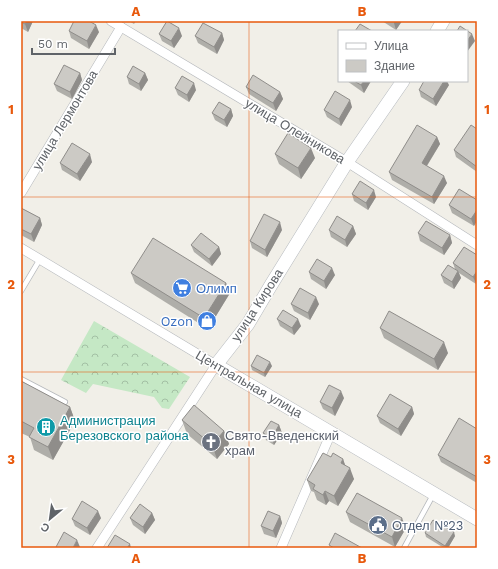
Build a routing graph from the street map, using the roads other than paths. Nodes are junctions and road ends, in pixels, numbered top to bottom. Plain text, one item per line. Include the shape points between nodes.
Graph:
1 (111, 21) edge
2 (444, 21) edge
3 (121, 27) junction
4 (438, 30) edge
5 (402, 82) edge
6 (347, 162) junction
7 (21, 194) edge
8 (477, 245) edge
9 (21, 248) edge
10 (40, 259) junction
11 (21, 291) edge
12 (216, 365) junction
13 (21, 379) edge
14 (64, 402) edge
15 (331, 432) junction
16 (434, 494) junction
17 (477, 519) edge
18 (97, 548) edge
19 (280, 548) edge
20 (404, 548) edge

1 - 3 street, улица Олейникова
2 - 4 street
3 - 6 street, улица Олейникова
3 - 7 street, улица Лермонтова
5 - 6 street, улица Кирова
6 - 8 street, улица Олейникова
6 - 12 street, улица Кирова via 248,324
9 - 10 street, Центральная улица
10 - 11 lane
10 - 12 street, Центральная улица
12 - 15 street, Центральная улица
12 - 18 street, улица Кирова
13 - 14 lane
15 - 16 street, Центральная улица
15 - 19 street
16 - 17 street, Центральная улица
16 - 20 lane

